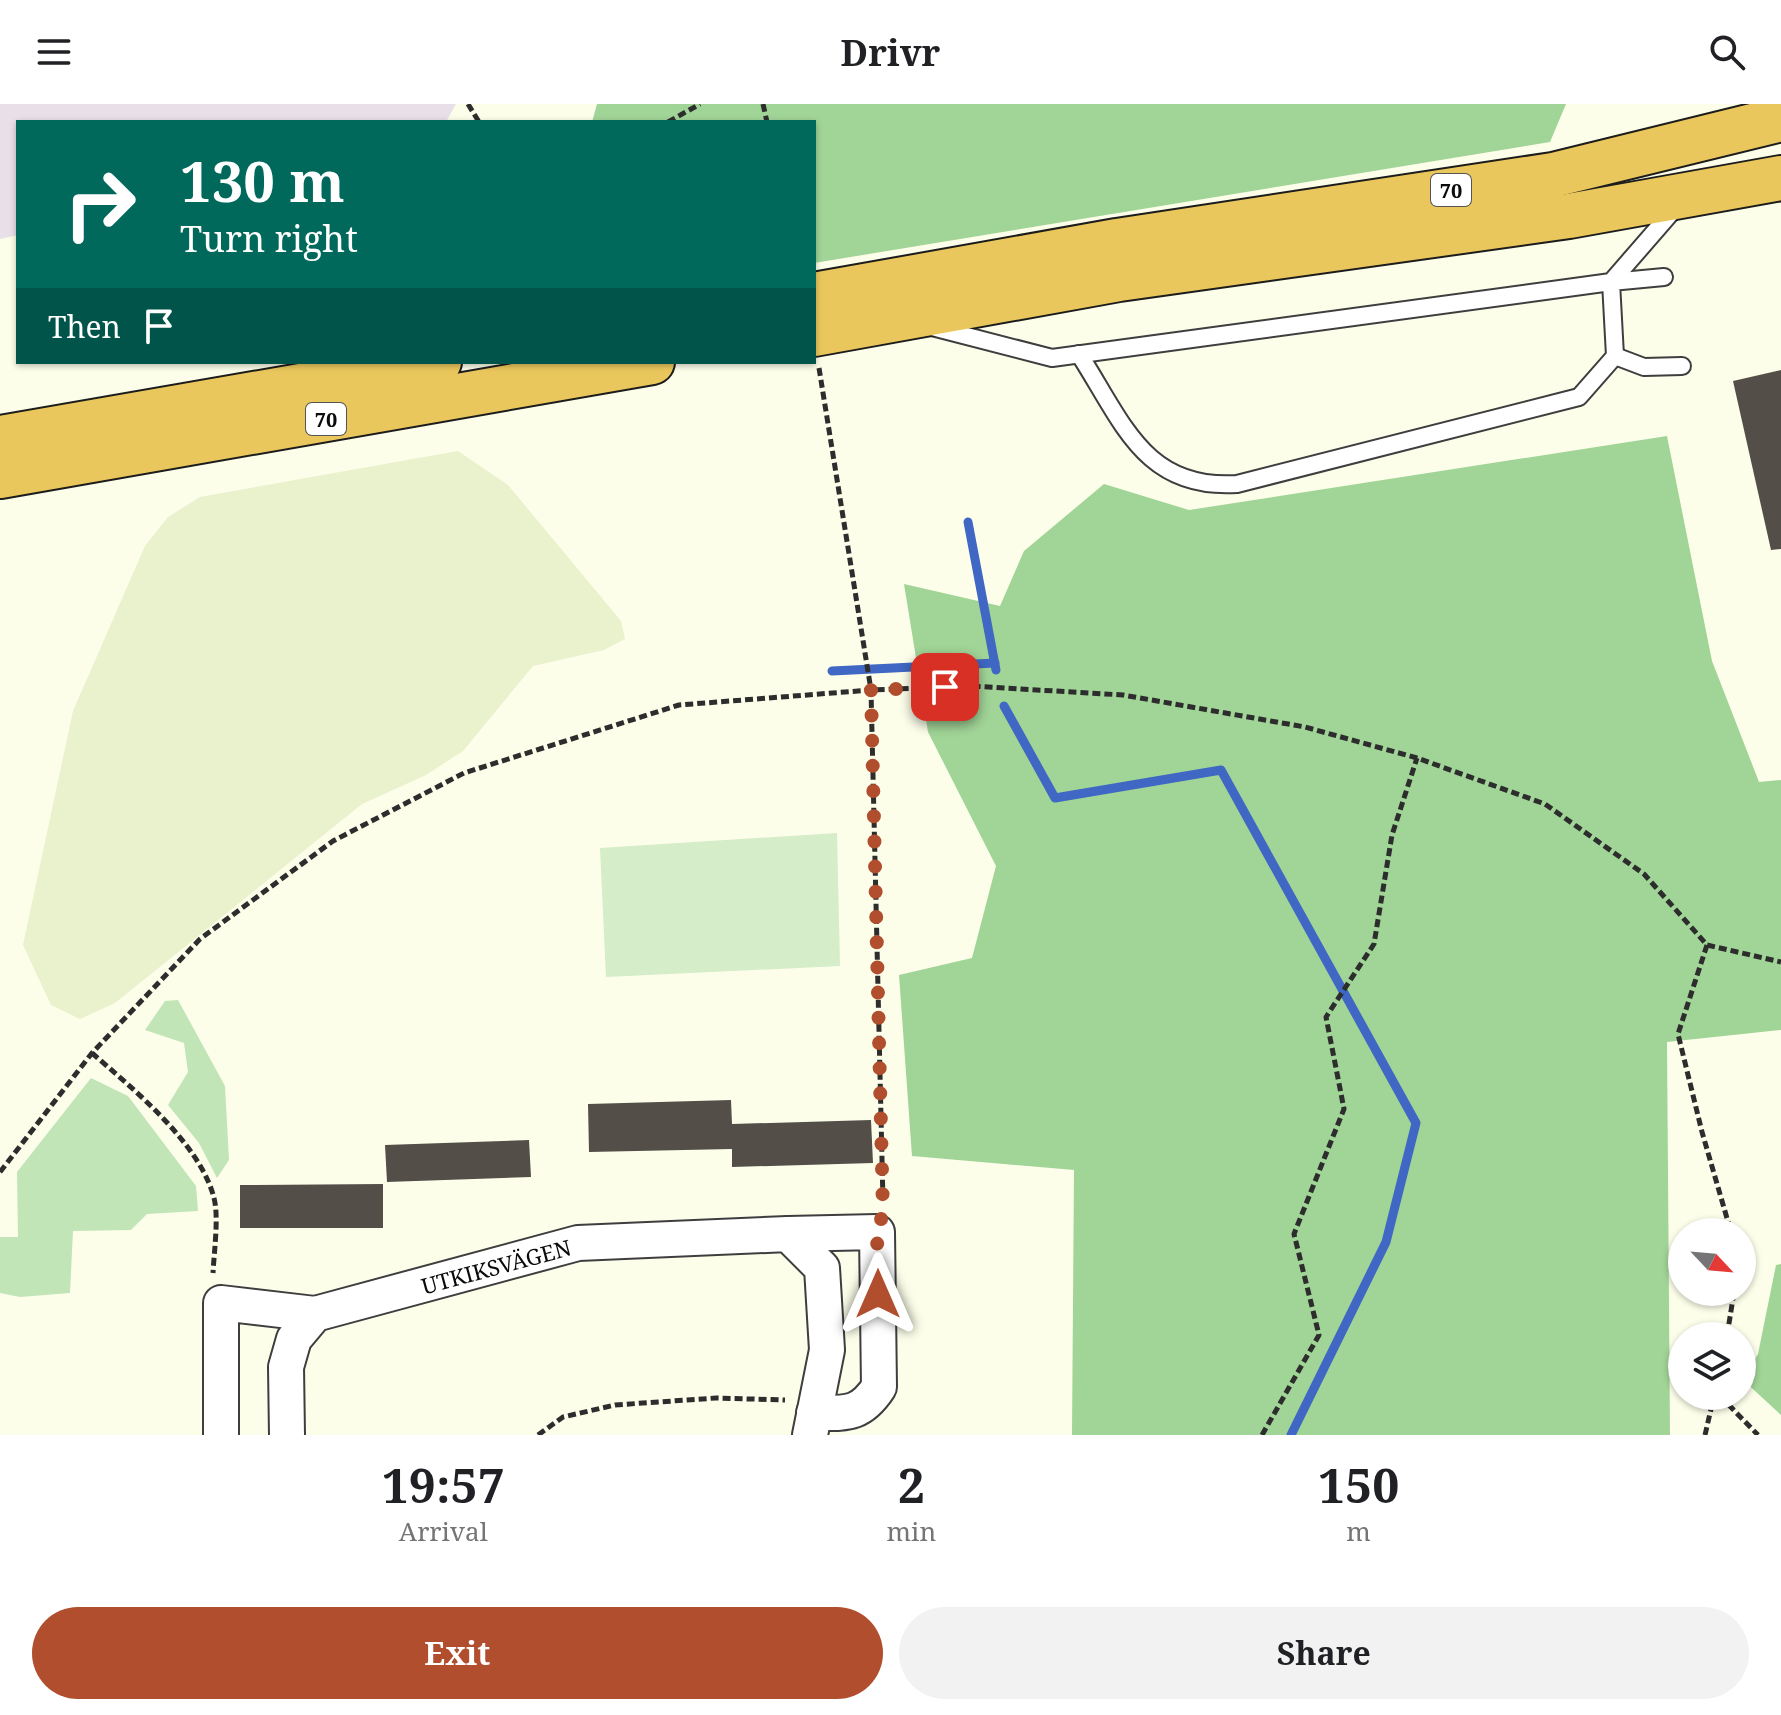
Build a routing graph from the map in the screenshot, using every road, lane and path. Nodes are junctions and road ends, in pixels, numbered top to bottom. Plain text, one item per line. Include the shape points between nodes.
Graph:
1 (700, 104) edge
2 (1781, 119) edge
3 (672, 120) edge
4 (1781, 178) edge
5 (1684, 197) junction
6 (1664, 277) dead end
7 (1611, 282) junction
8 (816, 295) edge
9 (900, 319) junction
10 (816, 350) edge
11 (1079, 354) junction
12 (1615, 356) junction
13 (427, 364) edge
14 (641, 364) edge
15 (1682, 366) dead end
16 (0, 438) edge
17 (0, 476) edge
18 (871, 690) junction
19 (1417, 758) junction
20 (1707, 945) junction
21 (1781, 962) edge
22 (92, 1053) junction
23 (0, 1172) edge
24 (1727, 1218) edge
25 (877, 1232) junction
26 (788, 1234) junction
27 (221, 1303) junction
28 (315, 1314) junction
29 (1713, 1410) edge
30 (1732, 1410) edge
31 (813, 1416) edge
32 (221, 1435) edge
33 (287, 1435) edge
34 (538, 1435) edge
35 (1262, 1435) edge
36 (1705, 1435) edge
37 (1758, 1435) edge

1 - 3 path
2 - 8 highway, 70 via 1553,175 1117,241
4 - 5 highway, 70
5 - 7 lane
5 - 9 highway, 70 via 1119,279
6 - 7 lane
7 - 11 lane
7 - 12 lane
9 - 10 highway, 70
9 - 11 lane via 1052,358
10 - 18 path
11 - 12 lane via 1144,454 1162,469 1212,486 1579,397
12 - 15 lane via 1644,367
13 - 16 highway, 70
14 - 17 highway, 70
18 - 19 path via 970,686 1123,695 1305,727
18 - 22 path via 679,705 464,773 333,841 200,939
18 - 25 path via 883,1213
19 - 20 path via 1545,804 1644,874
19 - 35 path via 1392,835 1374,944 1326,1017 1344,1109 1294,1234 1319,1335
20 - 21 path
20 - 24 path via 1678,1034
22 - 23 path
22 - 27 path via 156,1110 198,1164 215,1199 213,1289
25 - 26 street, UTKIKSVÄGEN
25 - 31 street via 879,1387 868,1404
26 - 28 street, UTKIKSVÄGEN via 578,1243
26 - 31 street via 822,1268 827,1350
27 - 28 street
27 - 32 street
28 - 33 street via 294,1339 286,1367
29 - 36 path
30 - 37 path
31 - 34 path via 716,1398 615,1405 563,1417

